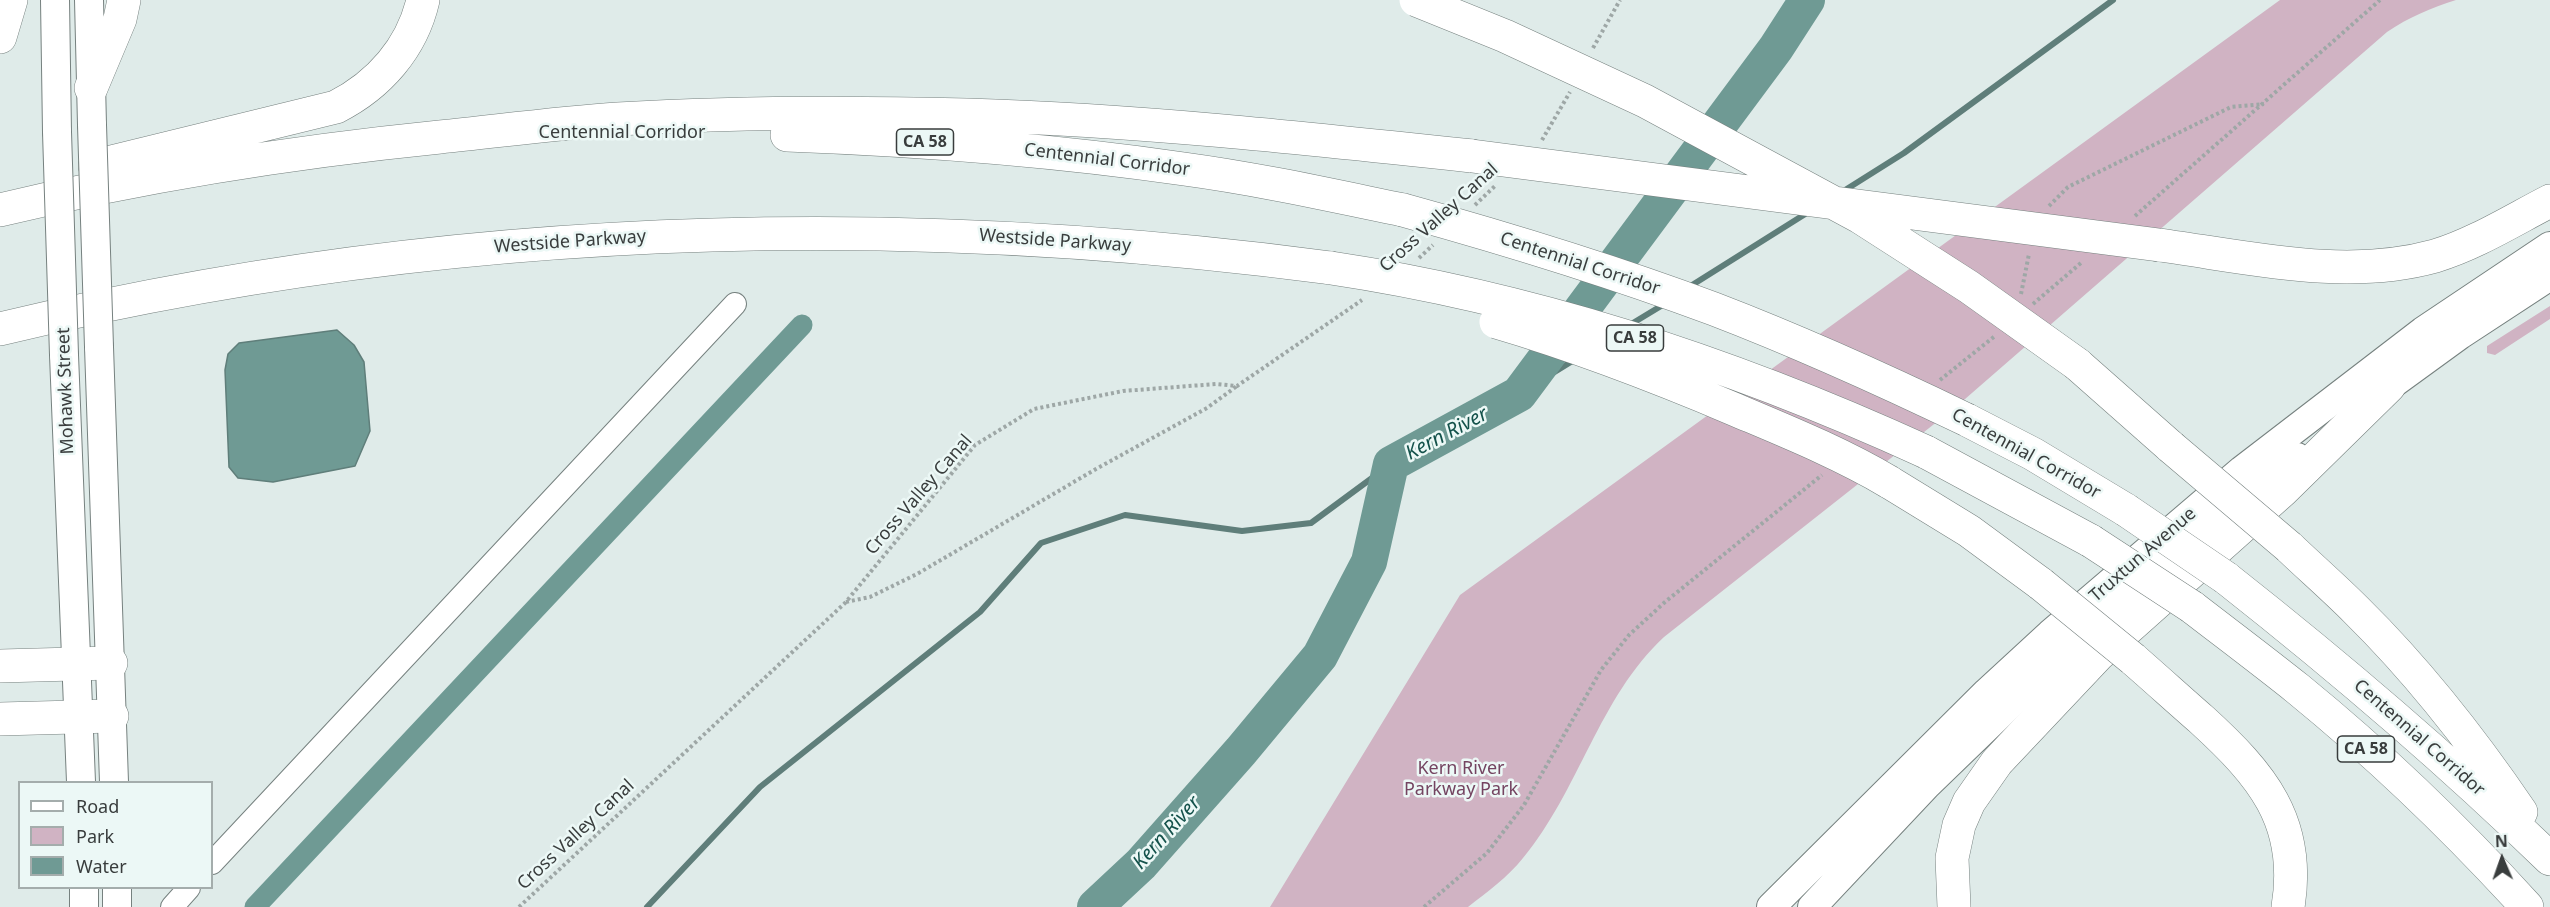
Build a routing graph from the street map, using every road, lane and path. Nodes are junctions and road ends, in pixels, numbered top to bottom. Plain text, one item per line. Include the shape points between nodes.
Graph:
1 (11, 0) edge
2 (55, 0) edge
3 (89, 0) edge
4 (124, 0) edge
5 (423, 0) edge
6 (1416, 0) edge
7 (1620, 0) edge
8 (0, 37) edge
9 (1593, 50) dead end
10 (91, 88) junction
11 (1571, 89) dead end
12 (2264, 104) dead end
13 (443, 137) junction
14 (1536, 147) dead end
15 (1501, 180) dead end
16 (0, 188) edge
17 (2550, 201) edge
18 (0, 210) edge
19 (2045, 212) dead end
20 (1467, 213) dead end
21 (1441, 237) dead end
22 (2550, 246) edge
23 (2030, 248) dead end
24 (1415, 262) dead end
25 (349, 264) junction
26 (1326, 272) junction
27 (2550, 276) edge
28 (1369, 296) dead end
29 (2020, 298) dead end
30 (735, 304) dead end
31 (0, 329) edge
32 (0, 351) edge
33 (1237, 386) junction
34 (2389, 387) junction
35 (846, 603) junction
36 (111, 663) junction
37 (76, 664) junction
38 (0, 666) edge
39 (112, 716) junction
40 (79, 717) junction
41 (0, 719) edge
42 (81, 781) edge
43 (114, 781) edge
44 (2550, 857) edge
45 (213, 862) edge
46 (84, 889) edge
47 (117, 889) edge
48 (188, 889) edge
49 (84, 907) edge
50 (117, 907) edge
51 (172, 907) edge
52 (519, 907) edge
53 (1771, 907) edge
54 (1812, 907) edge
55 (1954, 907) edge
56 (2288, 907) edge
57 (2527, 907) edge

1 - 8 highway
2 - 37 main road, Mohawk Street, bridge
3 - 10 main road, Mohawk Street
4 - 10 highway
5 - 16 highway via 408,39 390,67 367,89 336,107
6 - 44 highway, bridge via 1645,101 1860,217 1969,287 2077,364 2356,610 2445,708 2484,758
7 - 9 path
10 - 36 main road, Mohawk Street, bridge
11 - 14 path
12 - 19 path via 2231,107 2068,187
13 - 17 highway, bridge via 572,123 702,115 904,114 1149,125 1472,156 2349,267 2394,265 2437,255
13 - 18 highway via 228,163
13 - 44 highway, Centennial Corridor / CA 58, bridge via 663,132 926,142 1110,159 1316,191 1402,210 1545,251 1714,309 1862,370 2033,454 2126,510 2226,578 2390,711
15 - 20 path, Cross Valley Canal
21 - 24 path, Cross Valley Canal
22 - 53 main road, Truxtun Avenue via 2423,331 2242,470 1987,692
23 - 29 path
25 - 26 highway, Westside Parkway via 574,241 788,232 1005,237 1146,247
25 - 31 highway, Westside Parkway via 138,298
25 - 32 highway via 149,309
26 - 56 highway, bridge via 1587,351 1780,428 1859,464 1969,531 2133,658 2238,753 2261,780 2284,831 2291,872
26 - 57 highway, CA 58, bridge via 1438,287 1502,301 1671,349 1806,399 1926,452 2091,541 2192,608 2298,689 2383,764
27 - 34 main road, Truxtun Avenue
28 - 33 path
30 - 45 lane
33 - 35 path via 1207,408 918,574 870,597
33 - 35 path, Cross Valley Canal via 1123,391 1034,410 975,445
34 - 54 main road, Truxtun Avenue via 2309,447 2073,642 1927,785
34 - 55 highway via 2282,491 2098,656 1997,762 1969,802 1956,836 1951,880
35 - 52 path, Cross Valley Canal
36 - 37 highway
36 - 39 main road, Mohawk Street
37 - 38 highway
37 - 40 main road, Mohawk Street
39 - 40 highway
39 - 43 main road, Mohawk Street
40 - 41 highway
40 - 42 main road, Mohawk Street
46 - 49 main road
47 - 50 main road
48 - 51 lane

